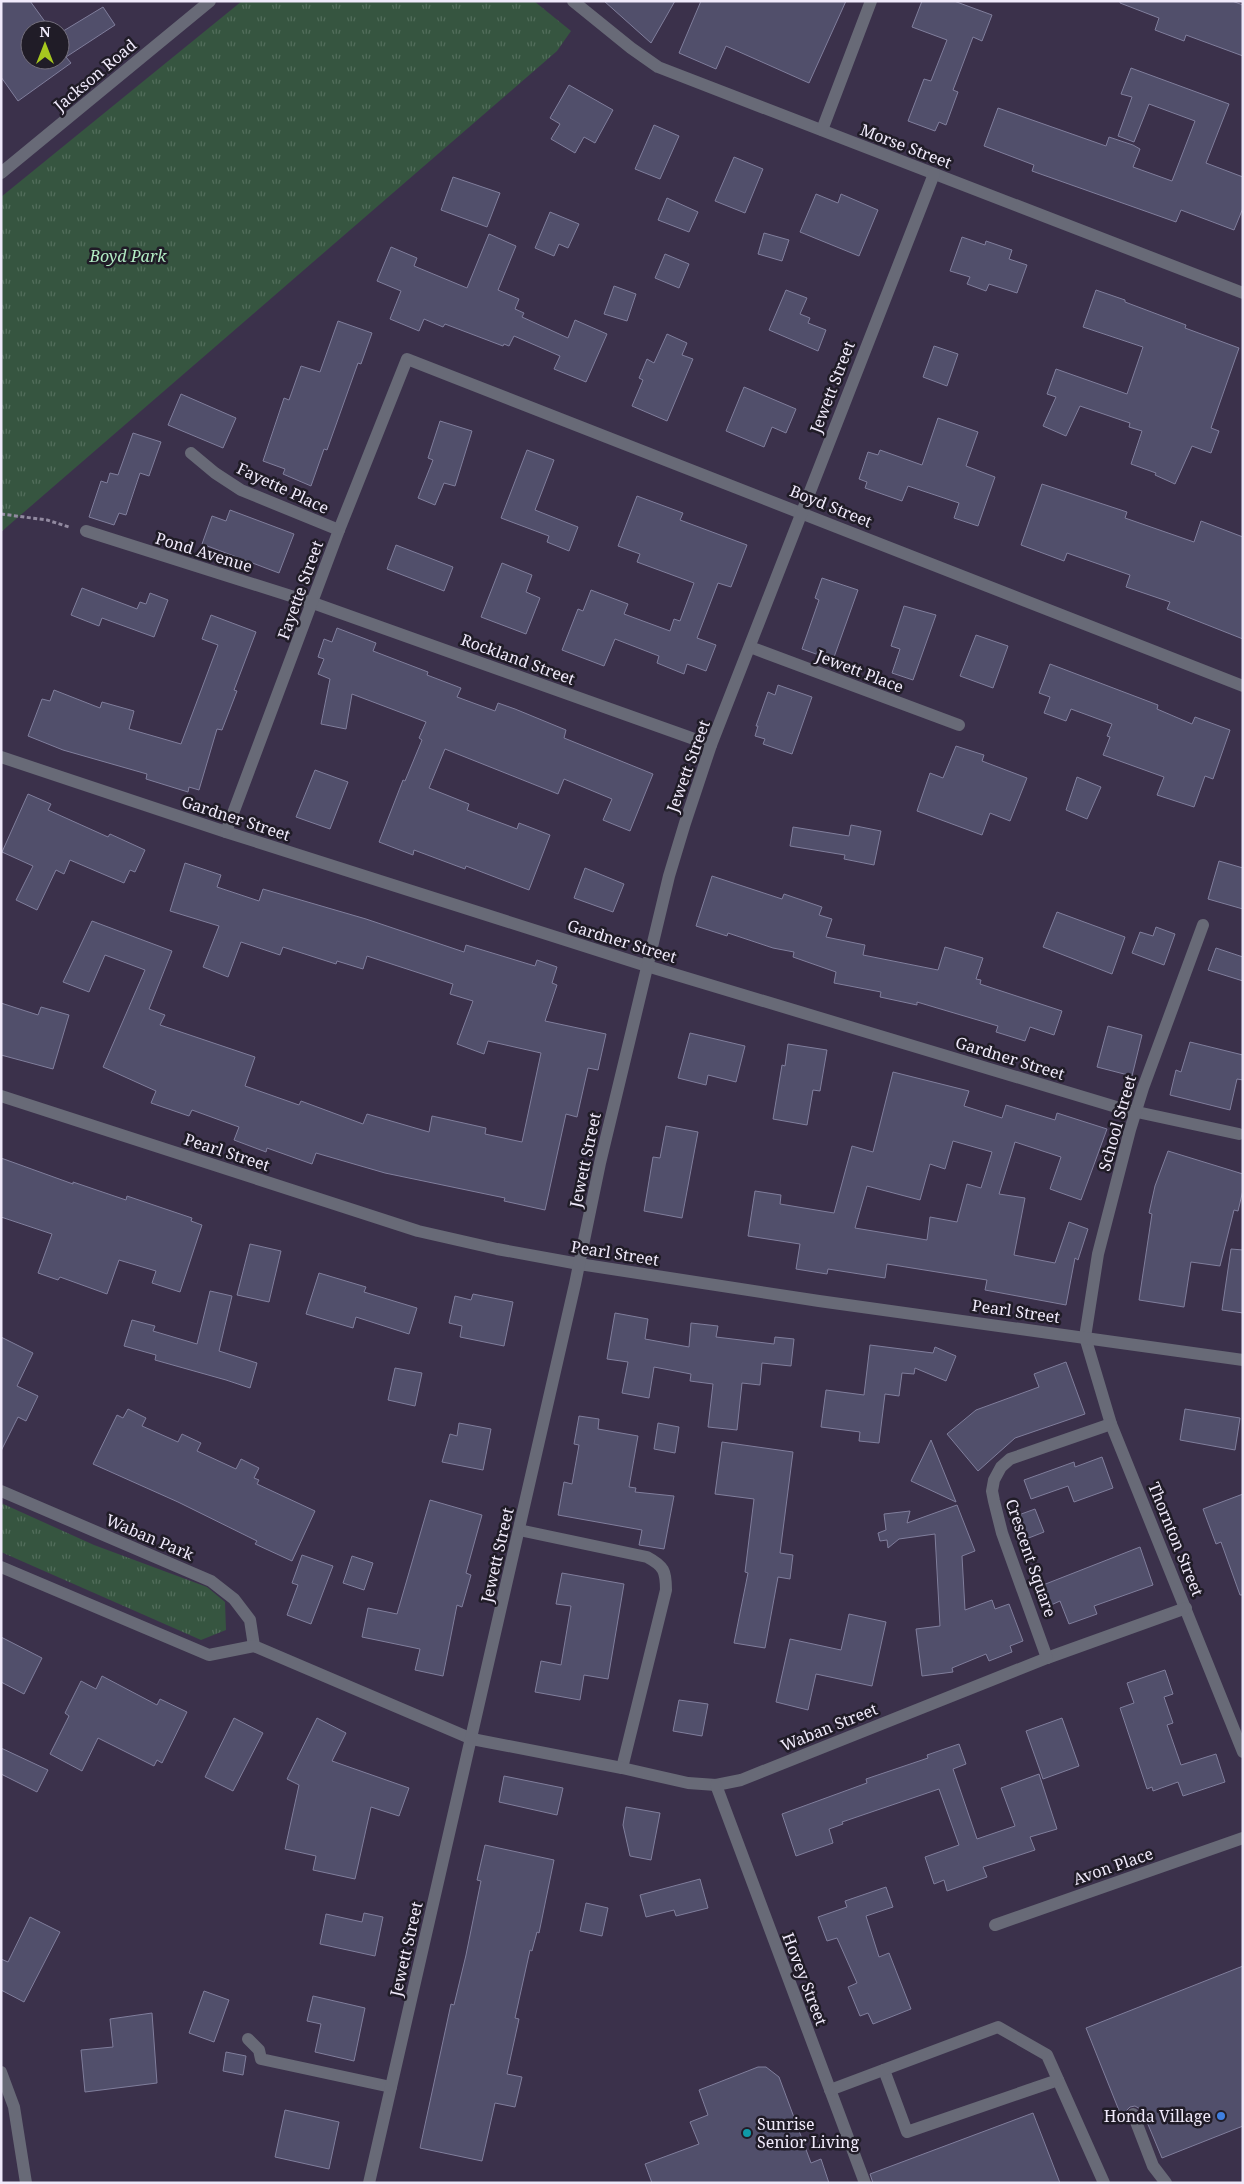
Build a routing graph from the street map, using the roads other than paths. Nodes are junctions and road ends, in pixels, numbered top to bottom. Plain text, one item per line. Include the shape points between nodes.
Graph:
1 (210, 1) edge
2 (573, 1) edge
3 (871, 1) edge
4 (822, 130) junction
5 (3, 168) edge
6 (934, 174) junction
7 (1243, 293) edge
8 (407, 359) joint
9 (191, 453) dead end
10 (801, 512) junction
11 (339, 530) junction
12 (86, 532) road end
13 (313, 603) junction
14 (750, 647) junction
15 (1243, 686) edge
16 (959, 725) dead end
17 (711, 745) junction
18 (1, 757) edge
19 (226, 832) junction
20 (1203, 925) dead end
21 (647, 966) junction
22 (1, 1096) edge
23 (1136, 1111) junction
24 (1239, 1134) dead end
25 (579, 1264) junction
26 (1085, 1336) junction
27 (1243, 1360) edge
28 (1111, 1424) junction
29 (1, 1491) edge
30 (519, 1530) junction
31 (1, 1568) edge
32 (1186, 1608) junction
33 (254, 1646) junction
34 (1047, 1658) junction
35 (472, 1739) junction
36 (1243, 1752) edge
37 (622, 1768) junction
38 (716, 1785) junction
39 (1243, 1838) edge
40 (995, 1925) dead end
41 (248, 2039) dead end
42 (884, 2070) junction
43 (1, 2072) edge
44 (1058, 2080) junction
45 (391, 2087) junction
46 (830, 2090) junction
47 (1133, 2114) dead end
48 (26, 2183) edge
49 (368, 2183) edge
50 (865, 2183) edge
51 (1104, 2183) edge
52 (1166, 2183) edge

1 - 5 street, Jackson Road
2 - 4 street, Morse Street via 658,67
3 - 4 street
4 - 6 street, Morse Street
6 - 7 street, Morse Street
6 - 10 street, Jewett Street
8 - 10 street, Boyd Street
8 - 11 street, Fayette Street
9 - 11 street, Fayette Place via 241,490
10 - 14 street, Jewett Street
10 - 15 street, Boyd Street
11 - 13 street, Fayette Street
12 - 13 street, Pond Avenue
13 - 17 street, Rockland Street
13 - 19 street, Fayette Street
14 - 16 street, Jewett Place
14 - 17 street, Jewett Street
17 - 21 street, Jewett Street via 682,832
18 - 19 street, Gardner Street
19 - 21 street, Gardner Street
20 - 23 street, School Street
21 - 23 street, Gardner Street
21 - 25 street, Jewett Street
22 - 25 street, Pearl Street via 418,1231 497,1250
23 - 24 street, Gardner Street
23 - 26 street, School Street via 1098,1254
25 - 26 street, Pearl Street
25 - 30 street, Jewett Street
26 - 27 street, Pearl Street
26 - 28 street, Thornton Street
28 - 32 street, Thornton Street
28 - 34 street, Crescent Square via 1010,1459 994,1480 992,1492 1002,1533
29 - 33 street, Waban Park via 211,1581 234,1599 250,1620
30 - 35 street, Jewett Street
30 - 37 street via 647,1557 658,1563 666,1574 666,1590
31 - 33 street via 209,1655
32 - 34 street, Waban Street
32 - 36 street, Thornton Street
33 - 35 street
34 - 38 street, Waban Street via 741,1780
35 - 37 street, Waban Street
35 - 45 street, Jewett Street
37 - 38 street, Waban Street via 688,1783
38 - 46 street, Hovey Street
39 - 40 street, Avon Place
41 - 45 street via 259,2050 261,2059
42 - 44 street via 998,2027 1047,2054
42 - 44 street via 907,2132
42 - 46 street
43 - 48 street via 14,2107
44 - 51 street
45 - 49 street, Jewett Street
46 - 50 street, Hovey Street
47 - 52 street via 1153,2166

